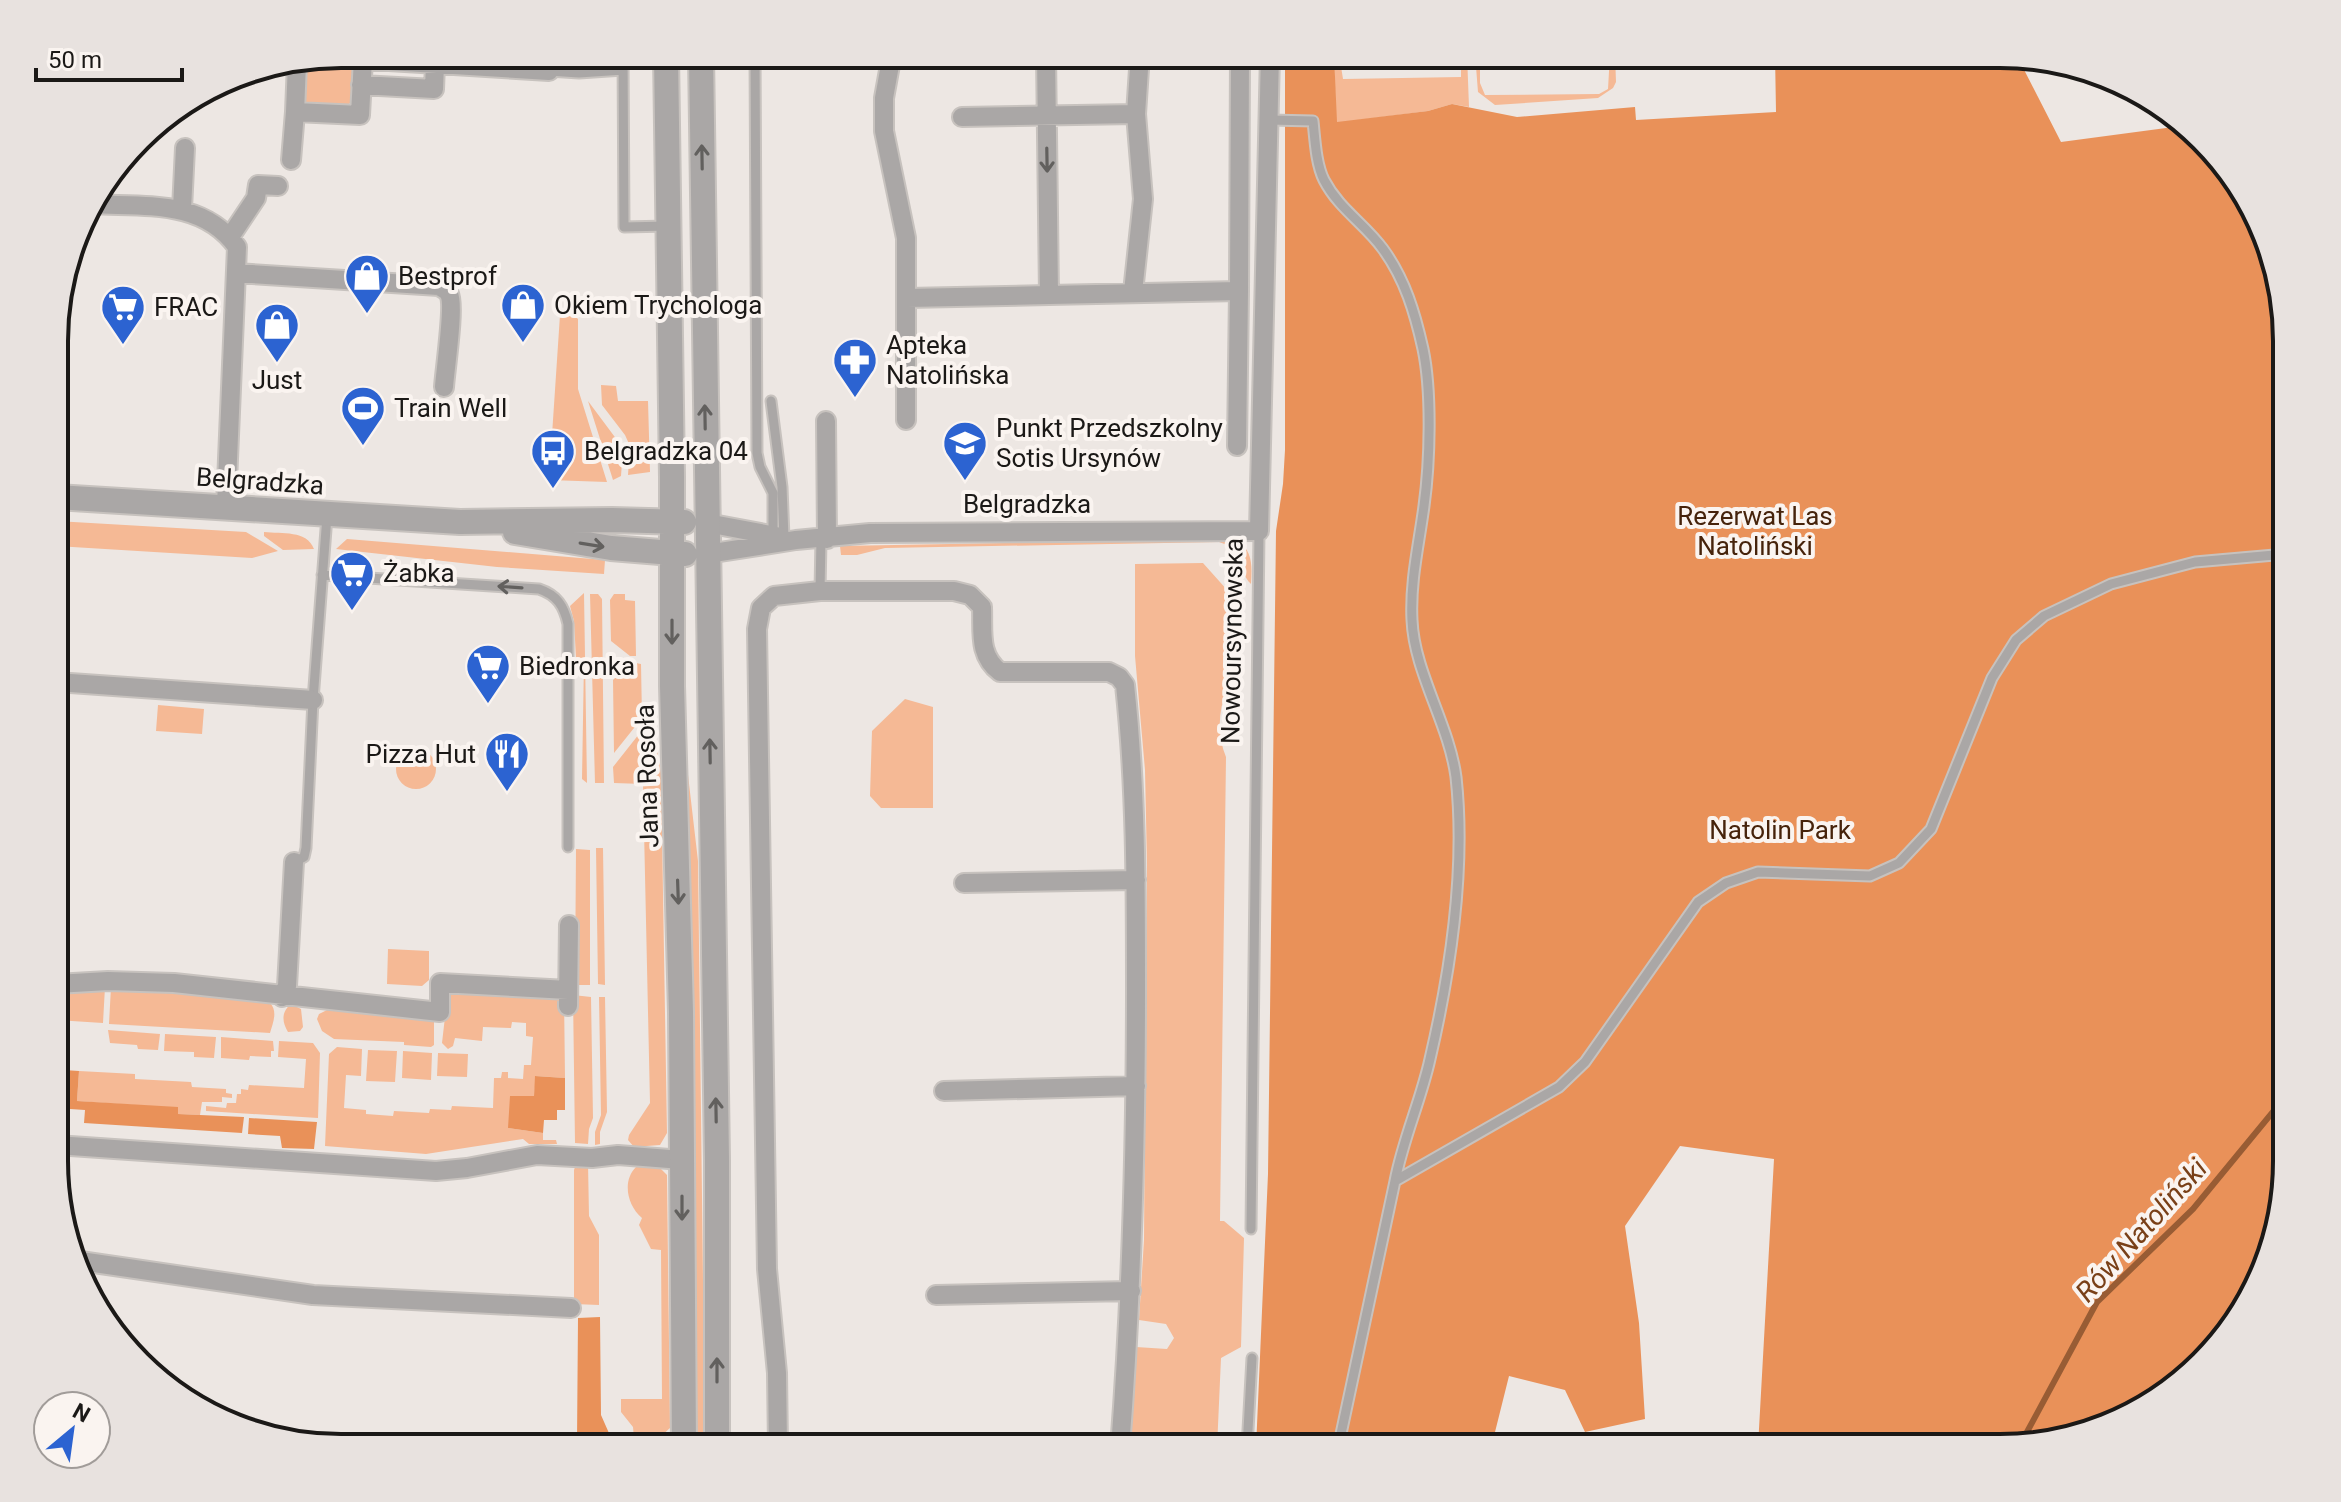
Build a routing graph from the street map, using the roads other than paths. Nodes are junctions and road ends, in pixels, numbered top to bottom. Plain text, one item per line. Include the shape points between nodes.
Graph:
1 (1240, 68) edge
2 (1270, 68) edge
3 (362, 69) edge
4 (435, 69) edge
5 (515, 69) edge
6 (666, 69) edge
7 (701, 69) edge
8 (755, 69) edge
9 (889, 69) edge
10 (1046, 69) edge
11 (1139, 69) edge
12 (623, 70) joint
13 (549, 71) joint
14 (297, 72) edge
15 (361, 85) junction
16 (295, 112) junction
17 (1136, 114) junction
18 (1046, 115) junction
19 (962, 117) dead end
20 (1270, 120) junction
21 (185, 148) dead end
22 (291, 160) dead end
23 (278, 186) dead end
24 (105, 205) edge
25 (182, 209) junction
26 (668, 226) junction
27 (230, 237) junction
28 (236, 273) junction
29 (1239, 291) junction
30 (1133, 292) junction
31 (1049, 295) junction
32 (907, 298) junction
33 (444, 387) dead end
34 (771, 401) dead end
35 (906, 420) dead end
36 (826, 421) dead end
37 (1237, 446) dead end
38 (780, 471) junction
39 (764, 474) junction
40 (68, 498) edge
41 (226, 506) junction
42 (328, 514) junction
43 (672, 521) junction
44 (460, 522) junction
45 (707, 523) junction
46 (1259, 531) junction
47 (784, 538) junction
48 (824, 539) junction
49 (672, 554) junction
50 (707, 554) junction
51 (2272, 555) edge
52 (322, 575) junction
53 (820, 591) junction
54 (68, 683) edge
55 (313, 700) junction
56 (568, 847) dead end
57 (294, 862) joint
58 (1136, 880) junction
59 (964, 883) dead end
60 (569, 925) dead end
61 (68, 984) edge
62 (282, 997) junction
63 (1136, 1086) junction
64 (944, 1091) dead end
65 (68, 1146) edge
66 (682, 1160) junction
67 (1395, 1181) junction
68 (1251, 1229) dead end
69 (88, 1262) edge
70 (1131, 1291) junction
71 (936, 1295) dead end
72 (571, 1308) dead end
73 (1252, 1358) dead end
74 (1248, 1433) edge
75 (1341, 1433) edge
76 (684, 1434) edge
77 (717, 1434) edge
78 (778, 1434) edge
79 (1121, 1434) edge

1 - 29 street
2 - 20 street, Nowoursynowska
3 - 15 street
4 - 15 street via 434,89
5 - 13 street
6 - 26 street, Jana Rosoła
45 -> 7 street
8 - 39 lane via 757,453
9 - 32 street via 884,131 906,238
10 - 18 street
11 - 17 street
12 - 13 lane
12 - 26 lane via 624,227
14 - 16 street
15 - 16 street via 360,115
16 - 22 street
17 - 18 street
17 - 30 street via 1143,199
18 - 19 street
18 -> 31 street
20 - 46 street, Nowoursynowska
20 - 67 lane via 1313,121 1323,178 1344,210 1383,248 1411,298 1424,354 1428,421 1412,623 1455,776 1458,868 1447,975 1430,1061
21 - 25 street
23 - 27 street via 258,185 256,198
24 - 25 street
25 - 27 street
26 - 43 street, Jana Rosoła
27 - 28 street via 237,247
28 - 33 street via 439,286 450,295
28 - 41 street
29 - 30 street
29 - 37 street
30 - 31 street
31 - 32 street
32 - 35 street
34 - 38 lane
36 - 48 street
38 - 39 lane
38 - 47 lane
39 - 47 lane
40 - 41 street, Belgradzka
41 - 42 street, Belgradzka
42 - 44 street, Belgradzka
42 - 52 lane
43 - 44 street, Belgradzka
43 - 45 street, Belgradzka
43 - 49 street, Jana Rosoła
44 -> 49 street, Belgradzka
45 - 47 street, Belgradzka
45 - 50 street
46 - 48 street, Belgradzka via 870,533
46 - 68 lane, Nowoursynowska
47 - 48 street, Belgradzka
47 - 50 street, Belgradzka
48 - 53 lane
49 - 50 street, Belgradzka
49 -> 66 street, Jana Rosoła
77 -> 50 street
51 - 67 lane via 2195,562 2111,584 2044,616 2016,640 1992,678 1931,829 1899,863 1870,876 1758,872 1726,883 1698,902 1585,1062 1559,1087
52 - 55 lane
56 -> 52 lane via 568,624 557,599 539,589
53 - 58 street via 970,595 982,607 984,654 1000,672 1109,672 1119,677 1125,685 1129,724
53 - 78 street via 774,596 761,608 757,629 767,1269
54 - 55 street
55 - 57 lane via 306,848 304,857
57 - 62 street via 287,986
58 - 59 street
58 - 63 street
60 - 62 street via 568,998 440,983 440,1012
61 - 62 street via 179,983
63 - 64 street
63 - 70 street
65 - 66 street via 436,1171 537,1155
66 -> 76 street, Jana Rosoła
67 - 75 lane
69 - 72 street via 313,1295
70 - 71 street
70 - 79 street
73 - 74 lane

